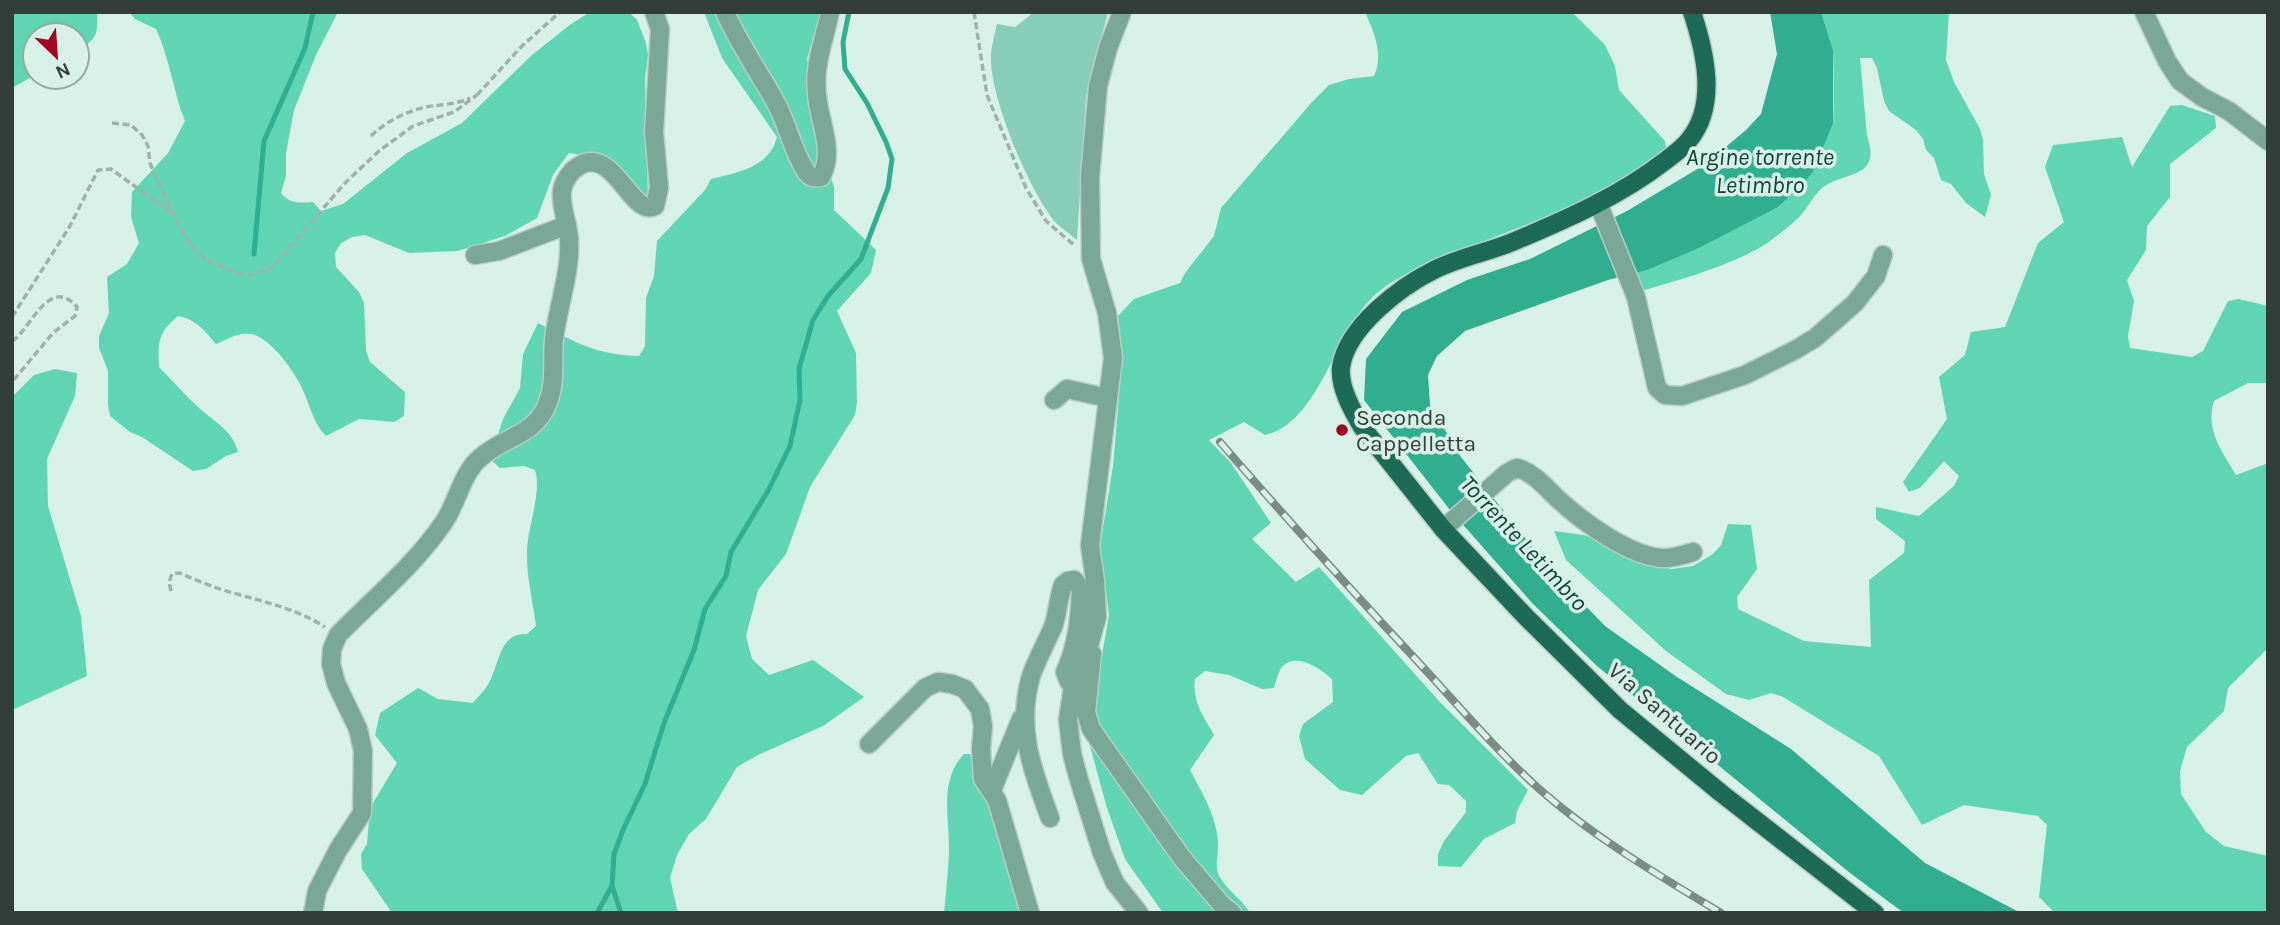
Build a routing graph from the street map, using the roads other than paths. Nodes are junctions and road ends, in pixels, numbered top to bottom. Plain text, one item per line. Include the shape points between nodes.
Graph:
1 (654, 12) edge
2 (724, 12) edge
3 (830, 12) edge
4 (1122, 12) edge
5 (1692, 12) edge
6 (2144, 12) edge
7 (2268, 141) edge
8 (1600, 210) junction
9 (567, 225) junction
10 (474, 255) dead end
11 (1883, 255) dead end
12 (1108, 398) junction
13 (1054, 400) dead end
14 (1446, 526) junction
15 (1693, 552) dead end
16 (1088, 649) junction
17 (1073, 686) junction
18 (1024, 712) junction
19 (869, 744) dead end
20 (992, 790) junction
21 (1050, 818) dead end
22 (313, 913) edge
23 (1030, 913) edge
24 (1139, 913) edge
25 (1232, 913) edge
26 (1875, 913) edge

1 - 9 street via 660,29 655,206 642,208 605,167 580,164 564,183
2 - 3 street via 775,102 809,176 815,178 821,177 828,159 815,76
4 - 12 street via 1098,86 1090,177 1091,259 1108,313 1113,358
5 - 8 main road, Via Santuario via 1707,75 1698,125 1689,141
6 - 7 street via 2180,81
8 - 11 street via 1636,297 1657,388 1665,395 1682,396 1745,374 1815,338 1855,303 1876,276
8 - 14 main road, Via Santuario via 1435,269 1388,299 1346,349 1341,369 1362,427
9 - 10 street via 499,251
9 - 22 street via 568,262 554,339 552,384 543,413 534,426 480,458 428,543 338,635 331,649 336,683 363,751 362,813 317,891
12 - 13 street via 1067,389
12 - 16 street via 1090,545 1097,617
14 - 15 street via 1517,468 1622,545 1658,558
14 - 26 main road, Via Santuario via 1620,710
16 - 17 street
16 - 25 street via 1092,654 1086,712 1091,729 1182,858
17 - 18 street via 1065,672 1080,612 1081,589 1074,580 1063,584 1054,625 1031,676
17 - 24 street via 1068,720 1072,754 1102,853 1115,883
18 - 20 street
18 - 21 street via 1025,737
19 - 20 street via 925,688 938,682 952,684 965,689 980,709 981,769
20 - 23 street

